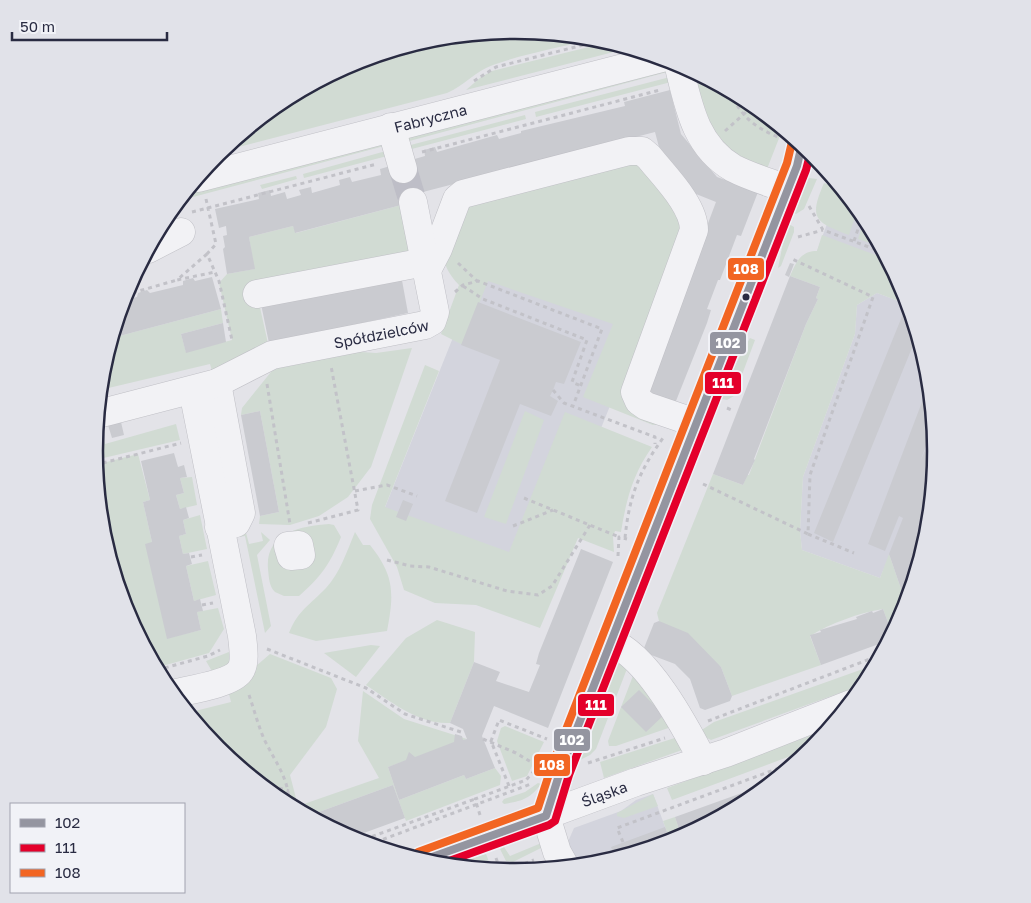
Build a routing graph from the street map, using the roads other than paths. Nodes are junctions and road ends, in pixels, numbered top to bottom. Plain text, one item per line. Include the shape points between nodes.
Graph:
1 (649, 61) edge
2 (680, 73) edge
3 (391, 127) junction
4 (796, 158) edge
5 (403, 169) tunnel mouth
6 (210, 174) edge
7 (413, 202) tunnel mouth
8 (182, 232) dead end
9 (159, 244) edge
10 (426, 266) junction
11 (257, 294) dead end
12 (205, 387) junction
13 (105, 412) edge
14 (688, 420) junction
15 (610, 642) junction
16 (180, 692) edge
17 (838, 709) edge
18 (704, 761) junction
19 (546, 816) junction
20 (434, 856) edge
21 (562, 861) edge

1 - 3 street, Fabryczna
2 - 4 street via 691,117 708,147 734,168
3 - 5 street
3 - 6 street, Fabryczna
4 - 14 street
7 - 10 street, Spółdzielców
8 - 9 street
10 - 11 street
10 - 12 street, Spółdzielców via 436,312 432,321 425,325 272,355 228,379
10 - 14 street via 438,249 457,199 463,194 629,151 642,151 689,208 694,220 693,237 635,392 646,406
12 - 13 street, Spółdzielców
12 - 16 street via 219,527 242,643 240,670 230,679
14 - 15 street
15 - 18 street via 628,650 662,692
15 - 19 street
17 - 18 street, Śląska
18 - 19 street, Śląska via 636,782
19 - 20 street, Śląska
19 - 21 street

